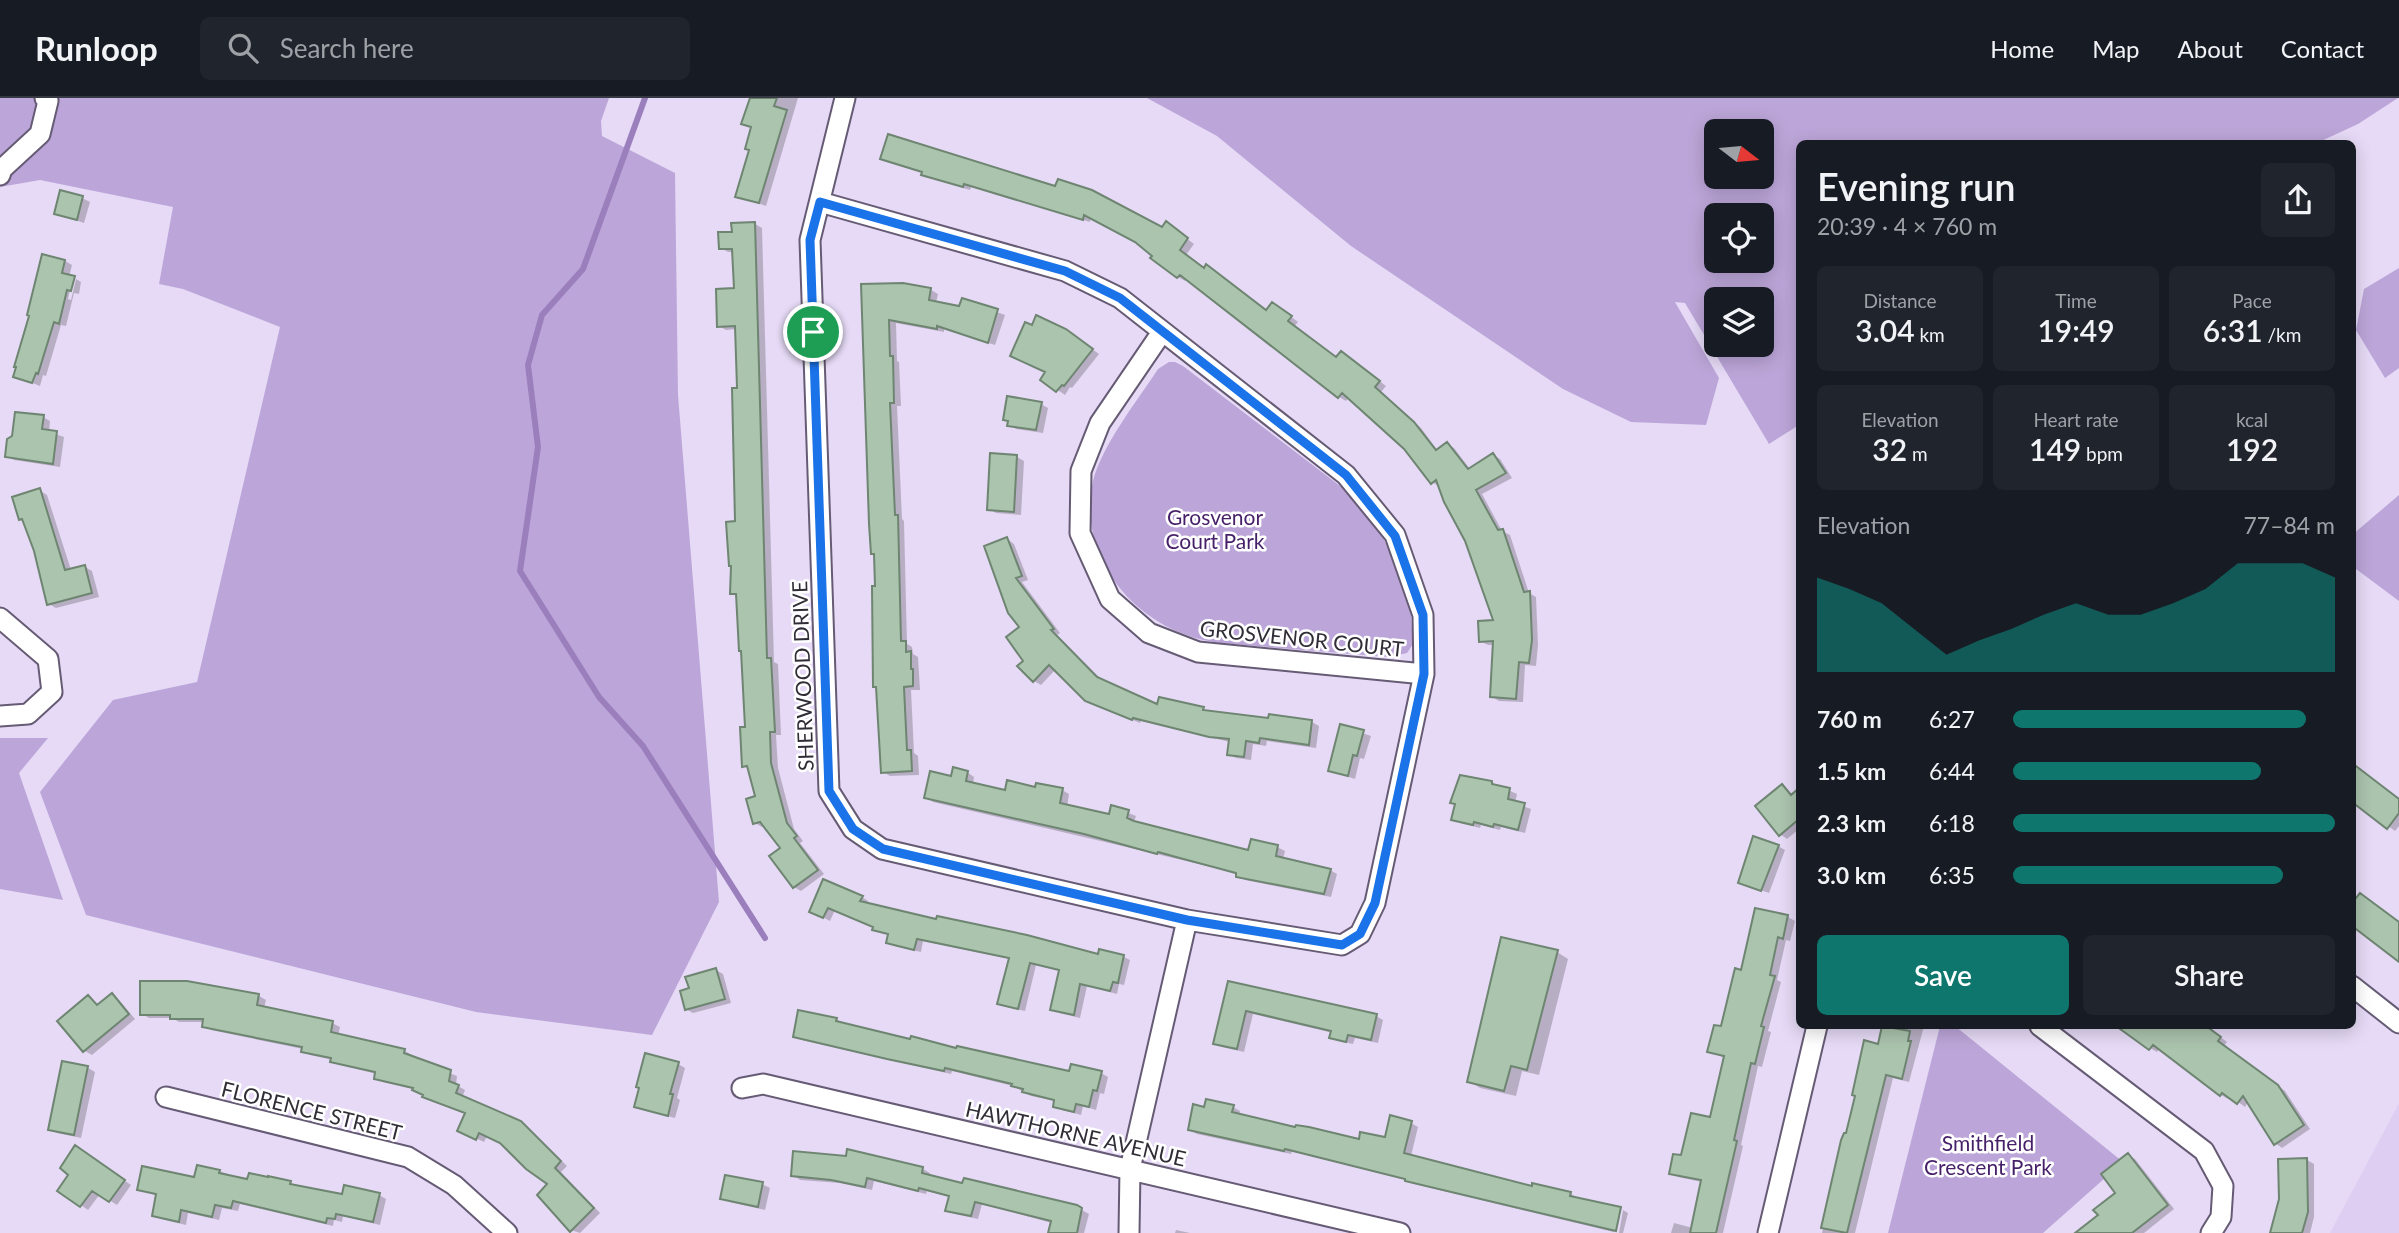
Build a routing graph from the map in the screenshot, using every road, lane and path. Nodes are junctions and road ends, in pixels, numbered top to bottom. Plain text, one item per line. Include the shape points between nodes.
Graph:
1 (45, 98) edge
2 (845, 98) edge
3 (1, 170) edge
4 (820, 202) junction
5 (1162, 332) junction
6 (0, 618) edge
7 (1424, 674) junction
8 (0, 716) edge
9 (1187, 920) junction
10 (1342, 945) joint
11 (2356, 989) edge
12 (2399, 1023) edge
13 (1816, 1029) edge
14 (2044, 1029) edge
15 (742, 1088) dead end
16 (166, 1097) dead end
17 (1130, 1169) junction
18 (507, 1233) edge
19 (1129, 1233) edge
20 (1400, 1233) edge
21 (1768, 1233) edge
22 (2211, 1233) edge

1 - 3 street via 40,134
2 - 4 street, SHERWOOD DRIVE
4 - 5 street, GROSVENOR COURT via 1065,271 1120,298
4 - 9 street, SHERWOOD DRIVE via 810,240 829,791 853,829 883,849
5 - 7 street, GROSVENOR COURT via 1346,475 1395,536 1423,615
5 - 7 street, GROSVENOR COURT via 1100,423 1081,471 1080,534 1110,599 1149,634 1198,653
6 - 8 street via 48,659 52,692 28,714
7 - 10 street, GROSVENOR COURT via 1375,903 1360,934
9 - 10 street, SHERWOOD DRIVE
9 - 17 street
11 - 12 street
13 - 21 street
14 - 22 street via 2204,1151 2222,1186 2221,1217
15 - 17 street, HAWTHORNE AVENUE via 763,1084
16 - 18 street, FLORENCE STREET via 408,1157 454,1185
17 - 19 street
17 - 20 street, HAWTHORNE AVENUE

